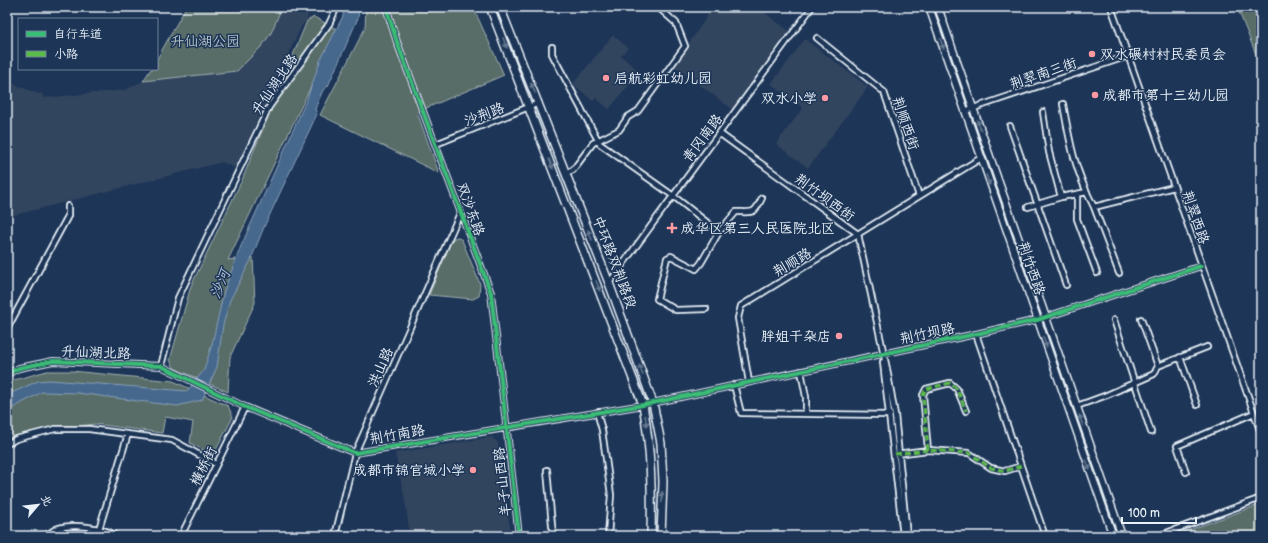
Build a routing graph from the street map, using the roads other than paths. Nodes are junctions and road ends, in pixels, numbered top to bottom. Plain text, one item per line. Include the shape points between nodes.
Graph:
1 (337, 7) edge
2 (386, 7) edge
3 (490, 7) edge
4 (500, 7) edge
5 (658, 7) edge
6 (812, 7) edge
7 (928, 7) edge
8 (938, 7) edge
9 (1111, 7) edge
10 (817, 38) dead end
11 (552, 47) dead end
12 (1128, 56) junction
13 (539, 103) junction
14 (1063, 104) dead end
15 (529, 108) junction
16 (973, 108) junction
17 (965, 111) junction
18 (1043, 112) dead end
19 (1010, 126) dead end
20 (719, 133) junction
21 (598, 140) junction
22 (436, 144) junction
23 (981, 158) junction
24 (566, 173) junction
25 (1174, 187) junction
26 (1087, 192) junction
27 (1077, 194) junction
28 (672, 195) junction
29 (919, 196) junction
30 (1061, 197) junction
31 (762, 198) dead end
32 (1037, 204) junction
33 (68, 206) dead end
34 (1028, 207) dead end
35 (1094, 207) junction
36 (460, 213) junction
37 (719, 232) junction
38 (858, 234) junction
39 (1201, 266) junction
40 (1097, 273) dead end
41 (1119, 273) dead end
42 (609, 283) junction
43 (1066, 285) dead end
44 (706, 309) dead end
45 (1046, 317) junction
46 (1141, 319) dead end
47 (1037, 320) junction
48 (1114, 320) dead end
49 (7, 329) edge
50 (976, 334) junction
51 (1207, 347) dead end
52 (883, 354) junction
53 (1180, 357) junction
54 (161, 366) junction
55 (1158, 366) junction
56 (801, 371) junction
57 (7, 374) edge
58 (749, 382) junction
59 (1135, 383) junction
60 (734, 385) junction
61 (653, 403) junction
62 (1197, 404) dead end
63 (643, 405) junction
64 (1077, 406) junction
65 (245, 407) junction
66 (966, 411) dead end
67 (597, 412) junction
68 (806, 413) junction
69 (1254, 413) junction
70 (890, 414) junction
71 (506, 426) junction
72 (1151, 432) dead end
73 (1261, 433) edge
74 (128, 434) junction
75 (7, 444) edge
76 (928, 450) junction
77 (355, 453) junction
78 (897, 454) junction
79 (216, 464) junction
80 (1021, 466) junction
81 (547, 470) dead end
82 (1186, 472) dead end
83 (1261, 498) edge
84 (99, 529) junction
85 (45, 536) edge
86 (117, 536) edge
87 (181, 536) edge
88 (335, 536) edge
89 (519, 536) edge
90 (553, 536) edge
91 (608, 536) edge
92 (651, 536) edge
93 (661, 536) edge
94 (903, 536) edge
95 (907, 536) edge
96 (1045, 536) edge
97 (1113, 536) edge
98 (1122, 536) edge
99 (1158, 536) edge

1 - 54 street, 升仙湖北路 via 330,24 269,107 178,298
2 - 22 street, 双沙东路 via 392,30
3 -> 15 main road, 中环路双荆路段
13 -> 4 main road, 中环路双荆路段
5 - 21 street via 676,23 685,46 638,111 628,117 619,130
6 - 20 street, 青冈南路
7 -> 17 main road, 荆竹西路
8 - 16 main road, 荆竹西路
9 - 12 street, 荆翠西路
10 - 29 street, 荆顺西街 via 884,92
11 - 21 street via 552,54
12 - 16 street, 荆翠南三街
12 - 25 street, 荆翠西路
13 - 15 street, 沙荆路
13 - 24 main road, 中环路双荆路段
14 - 26 street via 1071,150
15 - 22 street, 沙荆路
15 -> 63 main road, 中环路双荆路段
16 - 17 street, 荆翠南三街
45 -> 16 main road, 荆竹西路
17 - 23 main road, 荆竹西路
18 - 30 street via 1049,152
19 - 32 street
20 - 28 street, 青冈南路
20 - 38 street, 荆竹坝西街
21 - 24 street via 573,170
21 - 28 street via 600,144
22 - 36 street, 双沙东路
23 - 29 street, 荆顺路
23 -> 47 main road, 荆竹西路
42 -> 24 main road, 中环路双荆路段
25 - 35 street
25 - 39 street, 荆翠西路
26 - 27 street
26 - 35 street
27 - 30 street
27 - 40 street via 1076,219
28 - 37 street
28 - 42 street, 青冈南路
29 - 38 street, 荆顺路
30 - 32 street
31 - 37 street via 757,209 750,213 736,212
32 - 34 street
32 - 43 street
33 - 49 street via 68,216
35 - 41 street
36 - 71 street, 双沙东路 via 491,293
36 - 77 street, 洪山路
37 - 44 street via 696,269 671,256 667,258 657,299 676,310
38 - 52 street, 荆竹坝西街
38 - 58 street, 荆顺路 via 741,306 738,318
39 - 45 street, 荆竹坝路
39 - 69 street, 荆翠西路
61 -> 42 main road, 中环路双荆路段
45 - 47 street, 荆竹坝路
45 - 64 main road, 荆竹西路
46 - 55 street
47 - 50 street, 荆竹坝路
47 -> 97 main road, 荆竹西路
48 - 59 street
50 - 52 street, 荆竹坝路
50 - 80 street
51 - 53 street
52 - 56 street, 荆竹坝路
52 - 70 street
52 - 78 street via 894,415
53 - 55 street
53 - 62 street
54 - 57 street, 升仙湖北路 via 53,361 19,368
54 - 65 street, 荆竹南路
55 - 59 street via 1154,374
56 - 58 street, 荆竹坝路
56 - 68 street
58 - 60 street, 荆竹坝路
59 - 64 street
59 - 72 street
60 - 61 street, 荆竹坝路
60 - 68 street via 741,413
61 - 63 street, 荆竹南路
93 -> 61 main road, 中环路双荆路段 via 661,443
63 - 67 street, 荆竹南路
63 -> 92 main road, 中环路双荆路段 via 650,444
98 -> 64 main road, 荆竹西路
65 - 77 street, 荆竹南路
65 - 79 street, 横桥街
66 - 76 street via 957,388 950,383 926,389 923,395
67 - 71 street, 荆竹南路
67 - 91 street via 611,495
68 - 70 street
69 - 73 street, 荆翠西路
69 - 82 street via 1177,446
70 - 78 street
71 - 77 street, 荆竹南路
71 - 89 street, 羊子山西路
74 - 75 street via 89,428 55,429 16,439
74 - 79 street via 172,440
74 - 84 street
76 - 78 street
76 - 80 street via 969,453 991,468 1005,471
77 - 88 street, 洪山路
78 - 94 street
78 - 95 street
79 - 87 street, 横桥街
80 - 96 street
81 - 90 street
83 - 99 street
84 - 85 street via 85,526 56,529
84 - 86 street

